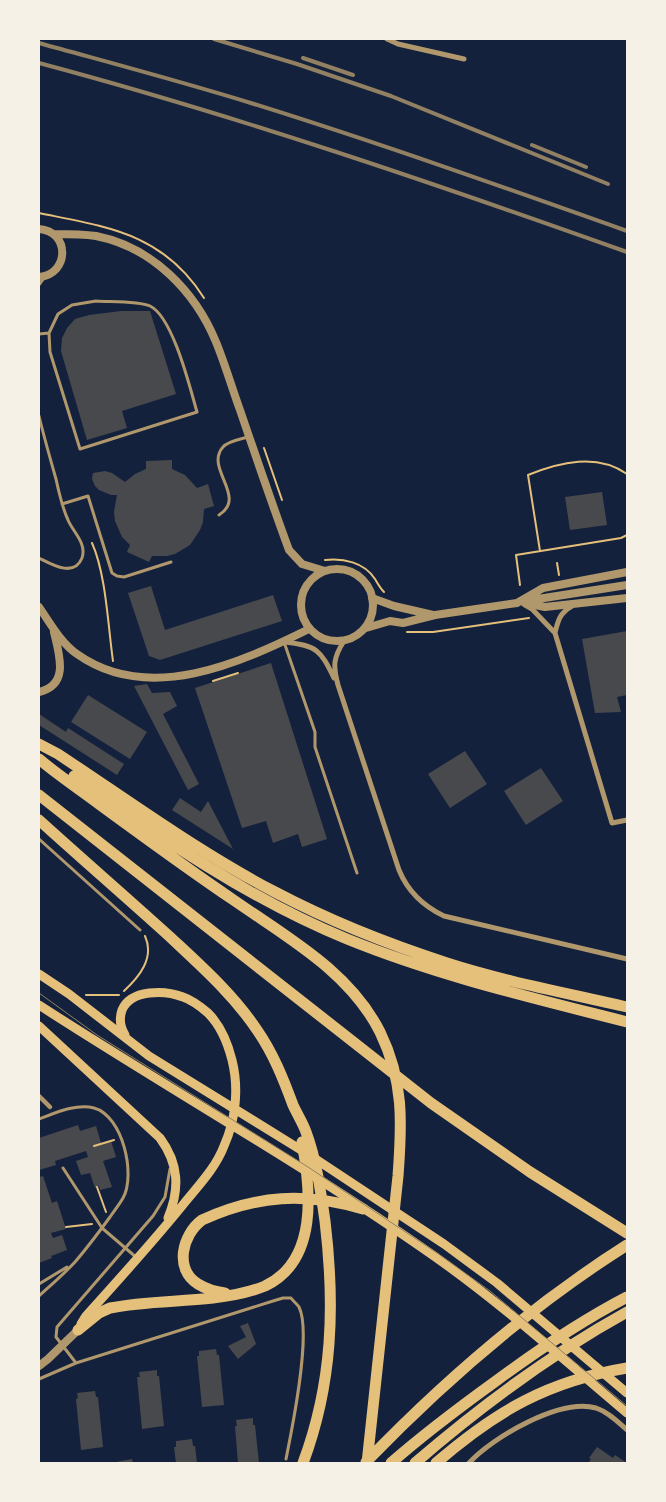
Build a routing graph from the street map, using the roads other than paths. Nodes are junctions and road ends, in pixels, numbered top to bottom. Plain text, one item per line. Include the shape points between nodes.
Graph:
1 (387, 39) edge
2 (464, 59) dead end
3 (39, 229) edge
4 (54, 234) junction
5 (42, 277) edge
6 (39, 285) edge
7 (49, 333) junction
8 (39, 334) edge
9 (39, 416) edge
10 (249, 437) junction
11 (62, 504) junction
12 (219, 515) dead end
13 (39, 558) edge
14 (171, 562) dead end
15 (325, 571) junction
16 (627, 572) edge
17 (627, 584) edge
18 (372, 598) junction
19 (627, 598) edge
20 (521, 602) junction
21 (576, 603) junction
22 (39, 607) edge
23 (435, 616) junction
24 (53, 628) junction
25 (366, 628) junction
26 (309, 629) junction
27 (555, 633) junction
28 (284, 641) junction
29 (344, 642) junction
30 (338, 685) junction
31 (39, 692) edge
32 (39, 744) edge
33 (39, 751) edge
34 (39, 759) edge
35 (39, 796) edge
36 (39, 820) edge
37 (627, 820) edge
38 (39, 839) edge
39 (357, 873) dead end
40 (140, 930) road end
41 (627, 959) edge
42 (39, 974) edge
43 (39, 1005) edge
44 (627, 1007) edge
45 (627, 1022) edge
46 (39, 1026) edge
47 (130, 1041) junction
48 (39, 1096) edge
49 (50, 1108) dead end
50 (39, 1119) edge
51 (300, 1121) junction
52 (168, 1151) junction
53 (63, 1168) dead end
54 (364, 1209) junction
55 (102, 1228) junction
56 (624, 1230) edge
57 (159, 1235) junction
58 (627, 1245) edge
59 (125, 1247) junction
60 (138, 1259) junction
61 (74, 1263) junction
62 (39, 1284) edge
63 (239, 1294) junction
64 (39, 1296) edge
65 (627, 1297) edge
66 (627, 1312) edge
67 (78, 1330) junction
68 (62, 1346) junction
69 (76, 1364) junction
70 (39, 1366) edge
71 (627, 1368) edge
72 (39, 1379) edge
73 (627, 1393) edge
74 (627, 1413) edge
75 (627, 1430) edge
76 (286, 1459) dead end
77 (303, 1463) edge
78 (366, 1463) edge
79 (391, 1463) edge
80 (415, 1463) edge
81 (436, 1463) edge
82 (469, 1463) edge

1 - 2 street
3 - 4 street
4 - 5 street via 61,245 62,258 54,271
4 - 10 street via 106,238 130,247 166,270 198,308 216,341
5 - 6 lane
7 - 7 lane via 58,314 72,305 96,301 150,306 165,319 197,412 80,449 50,352
7 - 8 lane
9 - 11 lane
10 - 12 lane via 228,443 219,454 218,463 229,497 229,505
10 - 15 street via 288,550 302,564
11 - 13 lane via 82,544 81,560 66,569
11 - 14 lane via 88,496 112,573 117,576 124,577
15 - 18 street via 353,572 364,581
15 - 26 street via 306,585 302,596 300,607
16 - 20 street via 544,588
17 - 20 street
18 - 23 street
18 - 25 street via 372,617
19 - 21 street
20 - 21 street via 545,607
20 - 23 street
20 - 27 street
21 - 27 street via 558,618
22 - 24 street
23 - 25 street via 402,623 390,621
24 - 28 street via 76,654 112,672 129,676 169,678 190,675 246,658
24 - 31 street via 61,665 59,675 54,684
25 - 29 street
26 - 28 street
26 - 29 street via 329,641
27 - 37 street via 612,823
28 - 30 street via 306,645 319,652
28 - 39 lane
29 - 30 street via 334,659
30 - 41 street via 398,870 424,904 444,916
32 - 44 highway via 213,857 335,921 447,963
33 - 45 highway via 188,854 246,890 312,924 436,972
34 - 78 highway via 173,858 308,951 352,991 380,1031 398,1084 402,1130
35 - 56 highway via 431,1103 530,1172
36 - 51 highway via 220,985 269,1048
38 - 40 lane
42 - 47 main road
43 - 54 main road
46 - 52 main road via 160,1138
47 - 57 main road via 122,1030 120,1019 127,1002 148,993 183,997 202,1008 217,1024 228,1046 234,1073 236,1095 224,1147 212,1168
47 - 73 main road via 444,1244 497,1283
48 - 49 street
50 - 55 lane via 79,1108 95,1108 115,1126 128,1170 128,1184
51 - 63 highway via 308,1204 301,1248 293,1263 280,1276 266,1285
51 - 77 highway via 306,1130 320,1190 331,1299 325,1384
52 - 57 main road via 175,1172 176,1191 173,1207
52 - 59 lane via 170,1172 165,1197
53 - 55 lane
54 - 63 highway via 332,1201 286,1198 261,1200 202,1220 191,1230 185,1242 184,1257 190,1276 199,1285 216,1292
54 - 74 main road via 486,1294
55 - 59 lane
55 - 61 lane
57 - 60 main road
58 - 78 highway via 577,1278 488,1346
59 - 60 lane
59 - 68 lane via 57,1327 56,1337
60 - 67 main road via 86,1316
61 - 62 lane
61 - 64 lane
63 - 67 highway via 110,1308
65 - 79 highway via 517,1365
66 - 80 highway via 496,1397
67 - 68 street
68 - 69 lane
68 - 70 street
69 - 72 lane
69 - 76 lane via 291,1298 299,1307 303,1323 302,1356
71 - 81 highway via 591,1374 534,1395 491,1420
75 - 82 street via 596,1408 569,1408 518,1426

